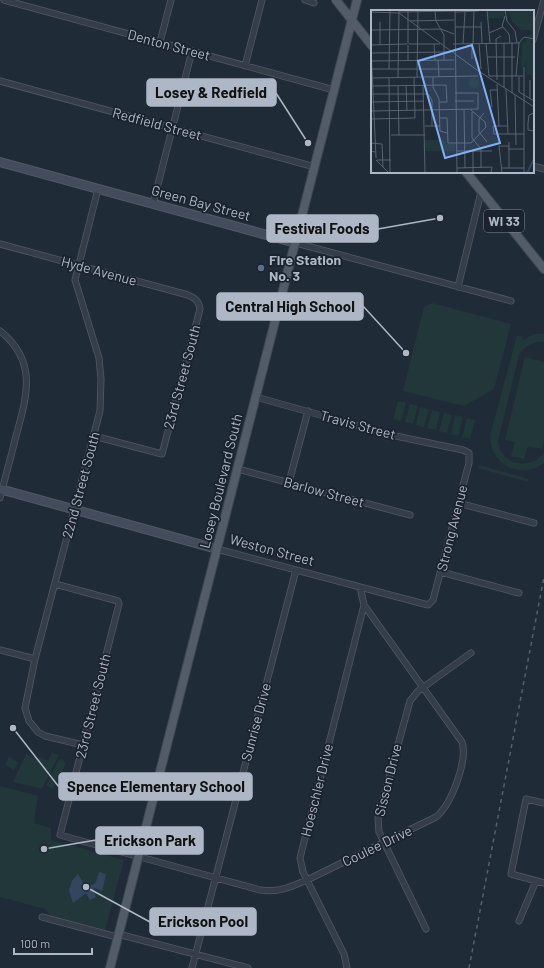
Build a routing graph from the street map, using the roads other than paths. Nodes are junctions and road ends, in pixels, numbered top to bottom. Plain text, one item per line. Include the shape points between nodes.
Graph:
1 (4, 0) edge
2 (171, 0) edge
3 (262, 0) edge
4 (305, 0) edge
5 (336, 0) edge
6 (357, 0) edge
7 (544, 0) edge
8 (314, 2) dead end
9 (352, 20) junction
10 (534, 36) edge
11 (160, 42) junction
12 (371, 45) edge
13 (192, 51) junction
14 (245, 66) junction
15 (0, 81) edge
16 (334, 90) junction
17 (173, 128) junction
18 (0, 162) edge
19 (315, 166) junction
20 (534, 166) edge
21 (544, 169) edge
22 (467, 173) edge
23 (98, 189) junction
24 (481, 192) junction
25 (153, 204) junction
26 (296, 243) junction
27 (0, 244) edge
28 (78, 266) junction
29 (544, 269) edge
30 (458, 287) junction
31 (197, 300) joint
32 (511, 301) dead end
33 (0, 330) edge
34 (256, 397) junction
35 (308, 411) junction
36 (94, 436) junction
37 (460, 451) joint
38 (238, 469) junction
39 (289, 482) junction
40 (1, 489) edge
41 (0, 498) edge
42 (458, 503) junction
43 (75, 509) junction
44 (410, 515) dead end
45 (534, 523) dead end
46 (217, 549) junction
47 (296, 570) junction
48 (441, 572) junction
49 (56, 584) junction
50 (360, 587) junction
51 (519, 594) dead end
52 (423, 604) joint
53 (364, 605) junction
54 (0, 650) edge
55 (471, 653) dead end
56 (35, 659) junction
57 (423, 687) junction
58 (83, 745) junction
59 (544, 803) edge
60 (60, 835) joint
61 (383, 842) junction
62 (138, 857) junction
63 (216, 878) junction
64 (307, 880) junction
65 (536, 881) junction
66 (544, 883) edge
67 (42, 917) dead end
68 (519, 920) dead end
69 (426, 929) dead end
70 (118, 936) junction
71 (196, 954) junction
72 (110, 968) edge
73 (192, 968) edge
74 (248, 968) edge
75 (347, 968) edge

1 - 11 street, Denton Street
2 - 11 street
3 - 14 street
4 - 8 street
5 - 9 main road
6 - 9 main road, Losey Boulevard South
7 - 10 street
9 - 12 main road
9 - 16 main road, Losey Boulevard South
11 - 13 street, Denton Street
13 - 14 street, Denton Street
13 - 17 street
14 - 16 street, Denton Street
15 - 17 street, Redfield Street
16 - 19 main road, Losey Boulevard South
17 - 19 street, Redfield Street
17 - 25 street
18 - 23 street, Green Bay Street
19 - 26 main road, Losey Boulevard South
20 - 21 street
22 - 24 main road, WI 33
23 - 25 street, Green Bay Street
23 - 28 street, 22nd Street South
24 - 29 main road, WI 33
24 - 30 street
25 - 26 street, Green Bay Street
26 - 30 street, Green Bay Street
26 - 34 main road, Losey Boulevard South
27 - 28 street, Hyde Avenue
28 - 31 street, Hyde Avenue
28 - 36 street, 22nd Street South via 76,289 95,342 101,371 100,404
30 - 32 street, Green Bay Street
31 - 36 street, 23rd Street South via 200,309 162,454
33 - 40 street via 20,355 26,369 27,383 26,401
34 - 35 street, Travis Street
34 - 38 main road, Losey Boulevard South
35 - 37 street, Travis Street
35 - 39 street
36 - 43 street, 22nd Street South
37 - 42 street, Strong Avenue via 468,452 470,459
38 - 39 street, Barlow Street
38 - 46 main road, Losey Boulevard South
39 - 44 street, Barlow Street
40 - 41 street
40 - 43 street, Weston Street
42 - 45 street
42 - 48 street, Strong Avenue
43 - 46 street, Weston Street
43 - 49 street, 22nd Street South
46 - 47 street, Weston Street
46 - 62 main road, Losey Boulevard South
47 - 50 street, Weston Street
47 - 63 street, Sunrise Drive
48 - 51 street
48 - 52 street, Strong Avenue via 432,602
49 - 56 street, 22nd Street South
49 - 58 street, 23rd Street South via 118,601 119,607
50 - 52 street, Weston Street
50 - 53 street, Coulee Drive
53 - 57 street, Coulee Drive
53 - 64 street, Hoeschler Drive via 301,851 301,863
54 - 56 street
55 - 57 street, Sisson Drive
56 - 58 street, 22nd Street South via 25,700 29,721 45,736
57 - 61 street, Sisson Drive via 408,705 384,795 377,824
57 - 61 street, Coulee Drive via 459,736 463,746 463,757 452,796 444,810
58 - 60 street, 23rd Street South
59 - 65 street via 526,799 511,874
60 - 62 street, Coulee Drive
61 - 64 street, Coulee Drive
61 - 69 street, Sisson Drive
62 - 63 street, Coulee Drive
62 - 70 main road, Losey Boulevard South
63 - 64 street, Coulee Drive via 271,891 285,889
63 - 71 street, Sunrise Drive
64 - 75 street, Hoeschler Drive via 344,954
65 - 66 street
65 - 68 street
67 - 70 street
70 - 71 street
70 - 72 main road, Losey Boulevard South
71 - 73 street, Sunrise Drive
71 - 74 street

